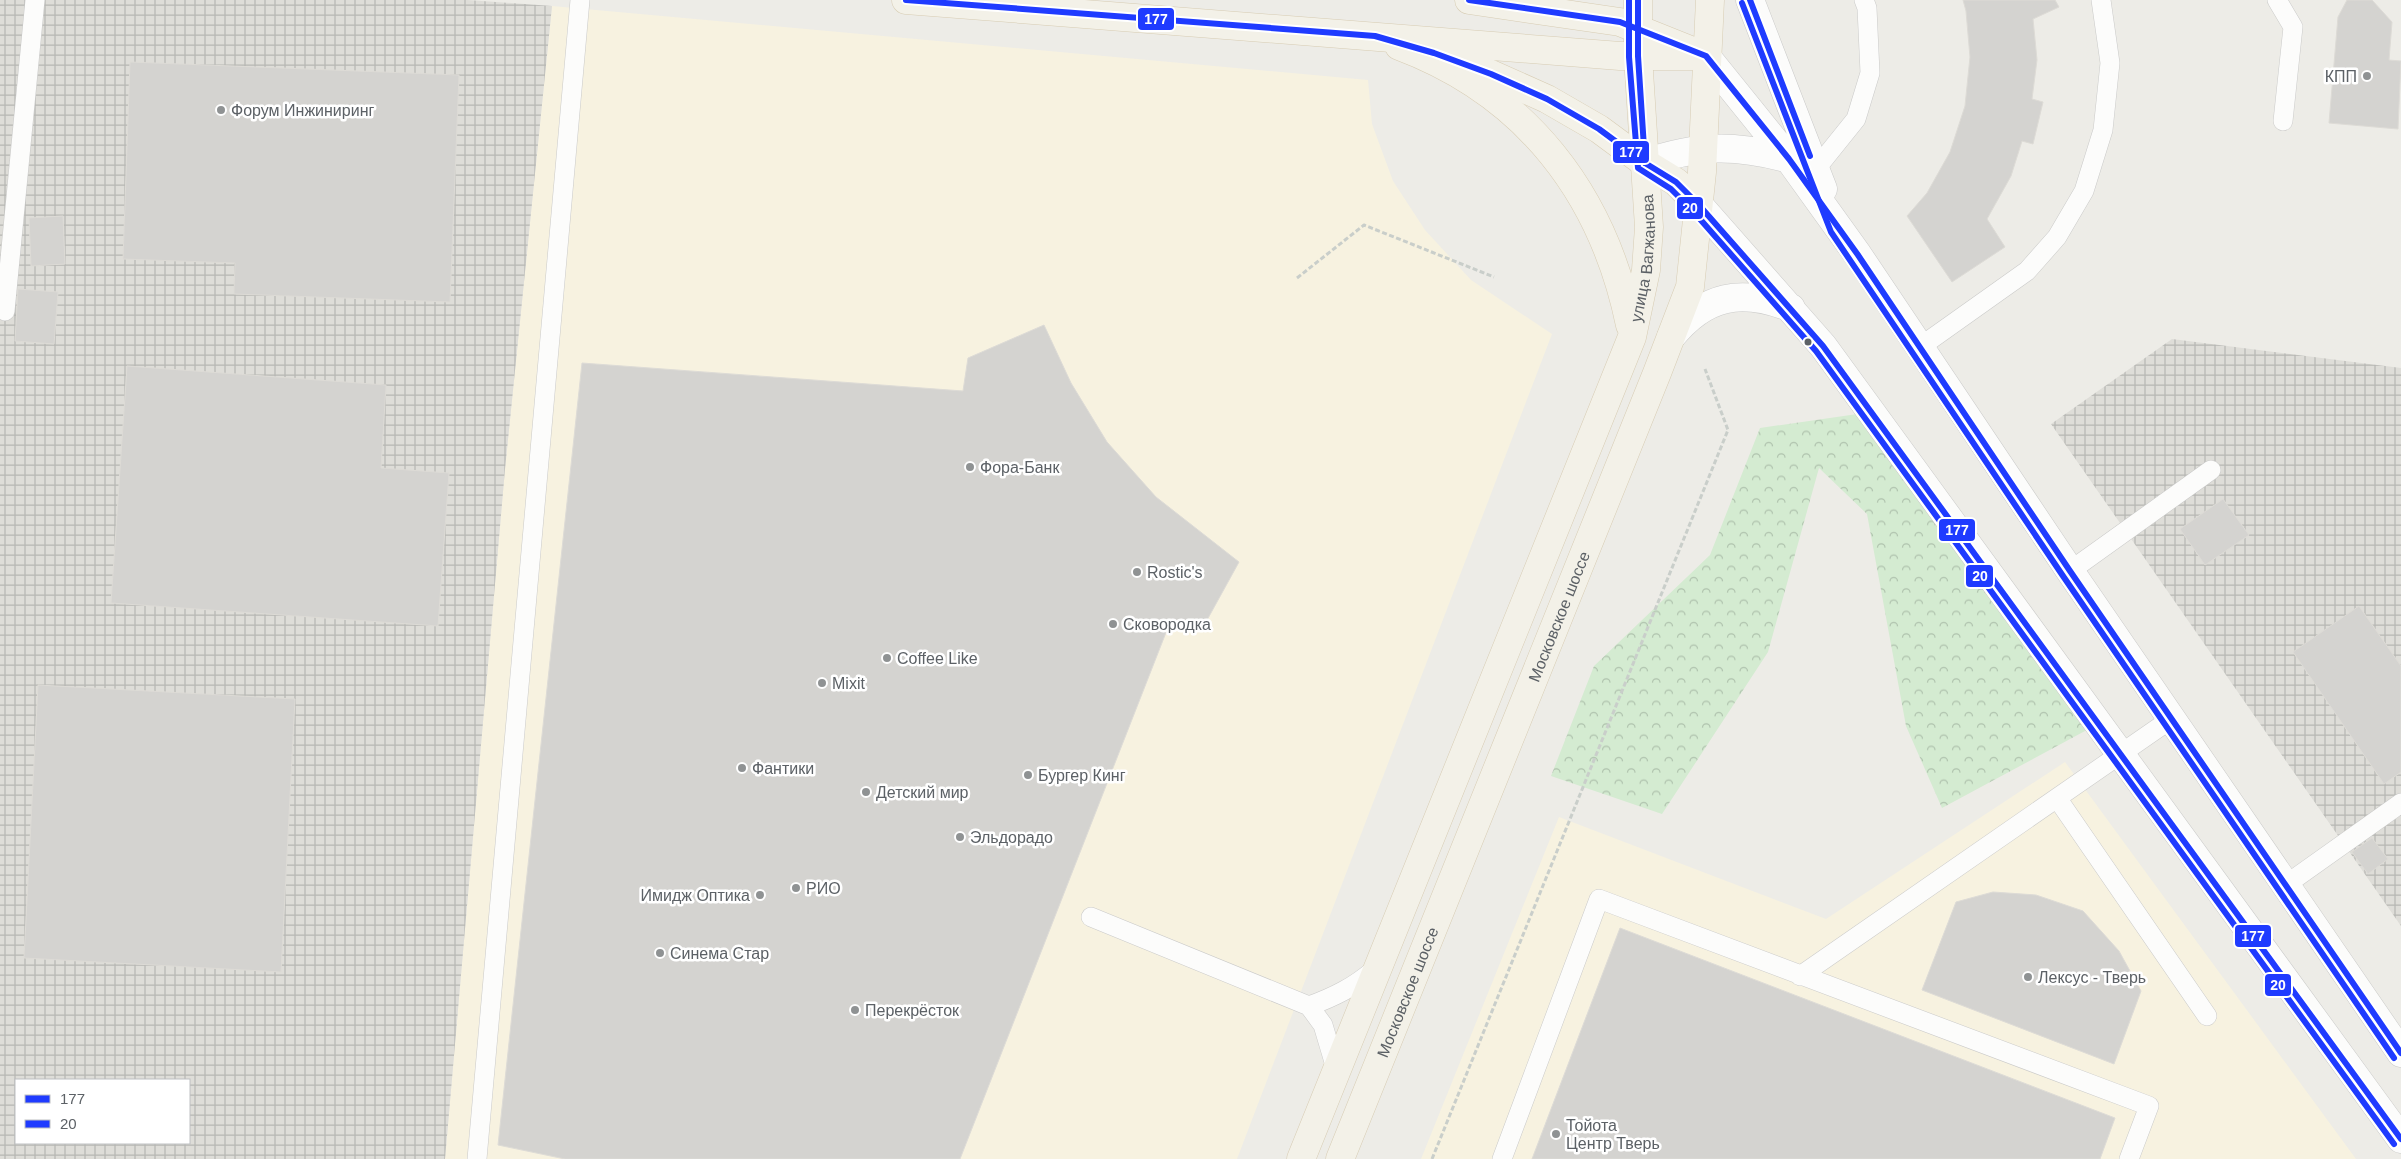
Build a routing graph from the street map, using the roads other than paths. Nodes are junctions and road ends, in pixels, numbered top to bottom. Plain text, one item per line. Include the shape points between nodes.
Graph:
1 (35, 0) edge
2 (580, 0) edge
3 (906, 0) edge
4 (1468, 0) edge
5 (1638, 0) edge
6 (1710, 0) edge
7 (1750, 0) edge
8 (1864, 0) edge
9 (2101, 0) edge
10 (2277, 0) edge
11 (1637, 27) junction
12 (1375, 36) junction
13 (1638, 56) junction
14 (1706, 56) junction
15 (2282, 122) dead end
16 (1703, 148) junction
17 (1789, 159) junction
18 (1644, 163) junction
19 (1815, 170) junction
20 (1698, 204) junction
21 (1838, 228) junction
22 (1791, 308) junction
23 (5, 311) dead end
24 (1632, 337) junction
25 (1671, 337) junction
26 (1920, 347) junction
27 (2211, 470) dead end
28 (2070, 571) junction
29 (2171, 719) junction
30 (2120, 754) junction
31 (2057, 798) junction
32 (2401, 803) edge
33 (2287, 884) junction
34 (1090, 918) dead end
35 (1380, 965) junction
36 (1800, 976) junction
37 (1309, 1006) junction
38 (2207, 1016) dead end
39 (2401, 1053) edge
40 (1337, 1072) junction
41 (2401, 1139) edge
42 (476, 1159) edge
43 (1301, 1159) edge
44 (1340, 1159) edge
45 (1502, 1159) edge
46 (2129, 1159) edge

1 - 23 lane
2 - 42 lane
3 - 12 main road
4 - 11 main road
5 - 11 main road, улица Вагжанова
6 - 14 main road
7 - 19 street
8 - 19 lane via 1870,73 1856,120
9 - 26 lane via 2110,63 2103,130 2084,192 2057,237 2027,271
10 - 15 lane via 2293,27
11 - 13 main road, улица Вагжанова
11 - 14 main road
12 - 13 main road
12 - 18 main road via 1434,53 1547,99 1599,129
12 - 24 main road via 1460,74 1498,101 1563,167 1588,206 1608,248 1623,292
13 - 14 main road
13 - 18 main road, улица Вагжанова
14 - 16 main road, Московское шоссе
14 - 17 street
16 - 17 street via 1761,151
16 - 18 street via 1673,153
16 - 20 main road, Московское шоссе
17 - 21 street
18 - 20 main road via 1676,182
18 - 24 main road, улица Вагжанова via 1649,227 1646,270
19 - 21 street
20 - 22 street
20 - 25 main road, Московское шоссе via 1690,287
21 - 26 street
22 - 25 street via 1747,296 1724,299 1703,307 1685,320
22 - 30 street via 1823,346
24 - 35 main road
25 - 44 main road, Московское шоссе
26 - 28 street
27 - 28 lane
28 - 29 street
29 - 30 lane
29 - 33 street
30 - 31 lane
30 - 41 street
31 - 36 lane
31 - 38 lane
32 - 33 lane
33 - 39 street
34 - 37 lane
35 - 37 lane via 1357,984
35 - 40 main road
36 - 45 lane via 1600,899
36 - 46 lane via 2149,1106
37 - 40 lane via 1322,1025
40 - 43 main road

